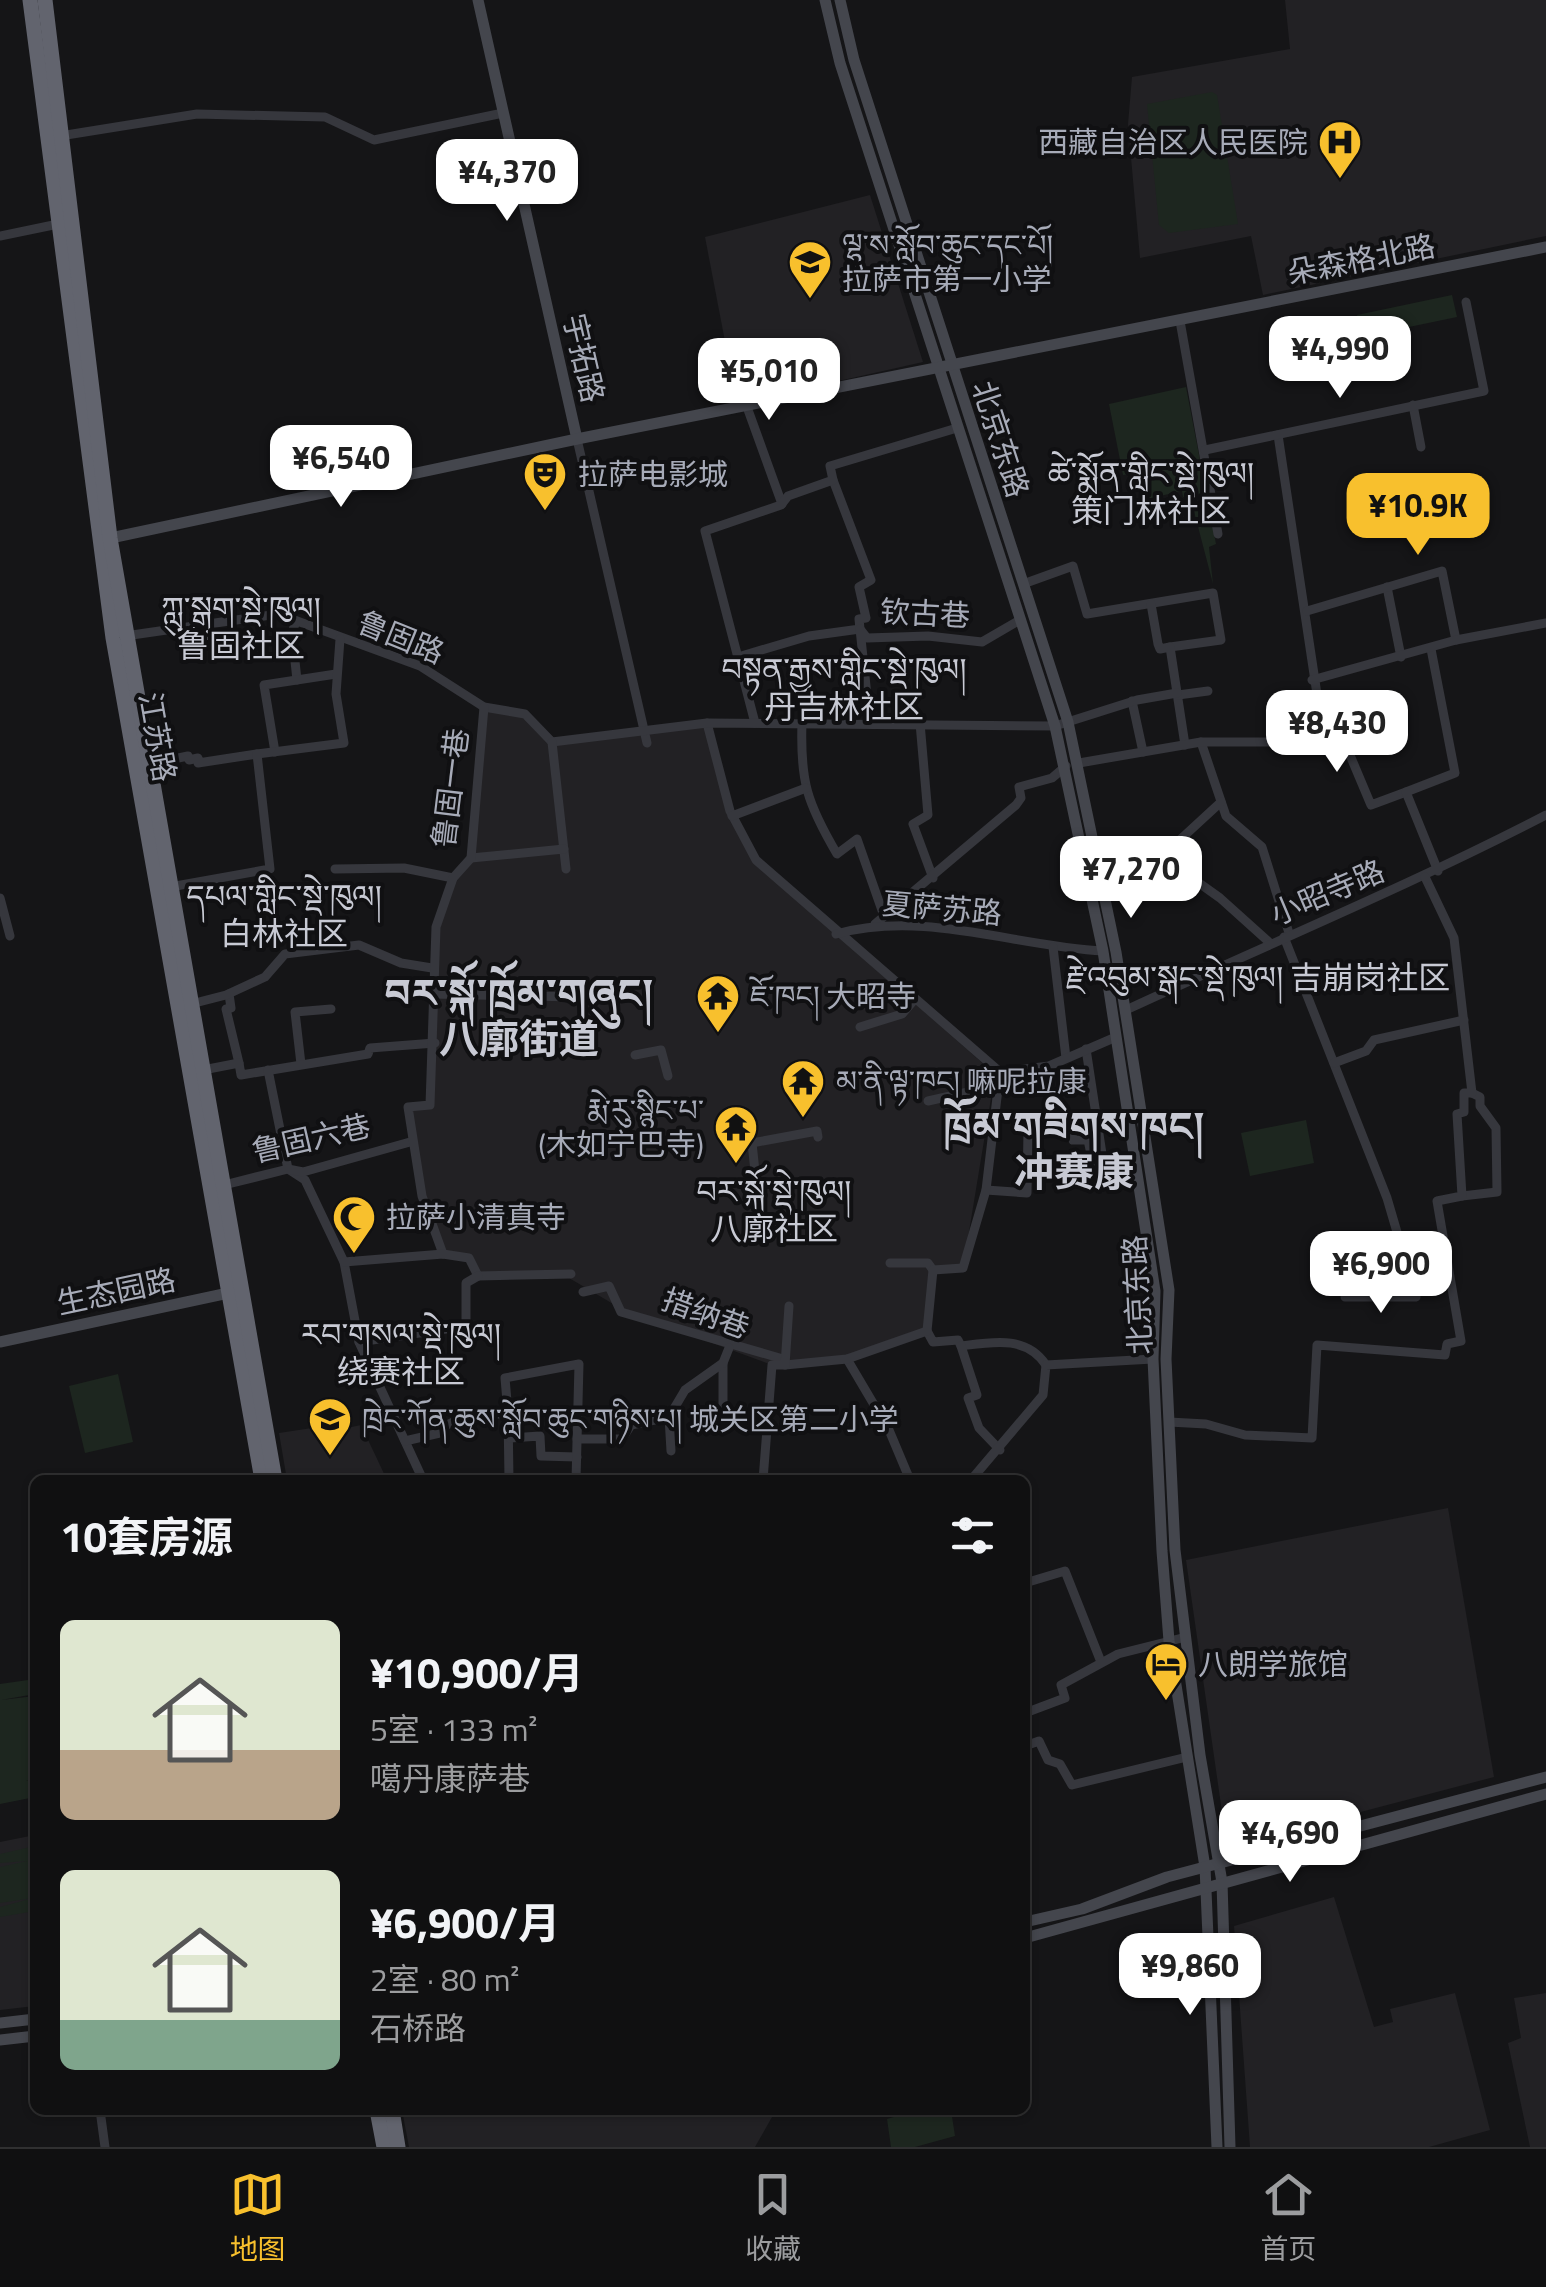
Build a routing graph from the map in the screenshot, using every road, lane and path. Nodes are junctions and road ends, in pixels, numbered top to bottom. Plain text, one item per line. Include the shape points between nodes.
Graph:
1 (30, 0) edge
2 (45, 0) edge
3 (478, 0) edge
4 (826, 0) edge
5 (840, 0) edge
6 (503, 112) junction
7 (59, 136) junction
8 (64, 223) junction
9 (0, 236) edge
10 (1546, 247) edge
11 (1466, 302) dead end
12 (1180, 321) junction
13 (945, 369) junction
14 (1413, 405) junction
15 (746, 406) junction
16 (957, 428) junction
17 (1278, 434) junction
18 (577, 439) junction
19 (1421, 447) dead end
20 (1205, 450) junction
21 (834, 480) junction
22 (782, 504) junction
23 (1218, 534) dead end
24 (104, 540) junction
25 (1022, 584) junction
26 (1387, 587) junction
27 (1151, 604) junction
28 (1307, 612) junction
29 (1020, 620) junction
30 (296, 621) junction
31 (1546, 623) edge
32 (860, 629) junction
33 (125, 636) junction
34 (340, 639) junction
35 (1456, 640) junction
36 (1170, 647) junction
37 (1431, 650) junction
38 (738, 656) junction
39 (1401, 658) junction
40 (336, 674) junction
41 (297, 680) junction
42 (1312, 680) junction
43 (1208, 691) dead end
44 (1177, 694) junction
45 (1132, 701) junction
46 (484, 707) junction
47 (707, 722) junction
48 (754, 722) junction
49 (802, 723) junction
50 (920, 723) junction
51 (870, 724) junction
52 (1061, 724) junction
53 (643, 728) junction
54 (1323, 734) junction
55 (552, 742) junction
56 (1202, 742) junction
57 (647, 743) dead end
58 (1185, 745) junction
59 (275, 749) junction
60 (1142, 752) junction
61 (257, 754) junction
62 (1080, 763) junction
63 (148, 764) junction
64 (1066, 766) junction
65 (806, 788) junction
66 (1406, 792) junction
67 (1221, 802) junction
68 (1546, 815) edge
69 (732, 816) junction
70 (564, 849) junction
71 (470, 858) junction
72 (1164, 858) junction
73 (335, 869) dead end
74 (566, 869) dead end
75 (1438, 871) junction
76 (453, 878) junction
77 (933, 878) junction
78 (1425, 878) junction
79 (170, 887) junction
80 (1104, 888) junction
81 (0, 898) edge
82 (884, 916) junction
83 (874, 924) junction
84 (836, 934) junction
85 (1286, 935) junction
86 (10, 936) dead end
87 (1270, 943) junction
88 (1053, 947) junction
89 (1102, 951) junction
90 (432, 968) junction
91 (229, 994) junction
92 (433, 994) junction
93 (575, 998) dead end
94 (914, 1000) junction
95 (191, 1004) junction
96 (331, 1009) dead end
97 (1126, 1010) junction
98 (1464, 1020) junction
99 (860, 1027) dead end
100 (1116, 1037) junction
101 (435, 1043) junction
102 (1086, 1050) junction
103 (635, 1054) dead end
104 (1066, 1058) junction
105 (239, 1063) junction
106 (1334, 1063) junction
107 (301, 1064) junction
108 (203, 1070) junction
109 (268, 1070) junction
110 (1000, 1072) junction
111 (668, 1076) dead end
112 (995, 1086) junction
113 (1472, 1092) junction
114 (928, 1100) dead end
115 (818, 1137) dead end
116 (410, 1142) junction
117 (1135, 1162) junction
118 (1104, 1167) junction
119 (288, 1169) junction
120 (224, 1185) junction
121 (986, 1190) junction
122 (1462, 1196) junction
123 (759, 1209) dead end
124 (443, 1254) junction
125 (344, 1262) junction
126 (890, 1263) dead end
127 (933, 1270) junction
128 (571, 1274) dead end
129 (478, 1276) junction
130 (236, 1292) junction
131 (583, 1292) dead end
132 (1345, 1297) dead end
133 (788, 1306) dead end
134 (622, 1310) dead end
135 (927, 1331) junction
136 (0, 1342) edge
137 (360, 1342) junction
138 (961, 1346) junction
139 (729, 1348) junction
140 (846, 1359) junction
141 (1153, 1359) junction
142 (784, 1362) junction
143 (723, 1363) junction
144 (772, 1364) junction
145 (1046, 1365) junction
146 (508, 1413) junction
147 (669, 1416) junction
148 (723, 1418) dead end
149 (1169, 1422) junction
150 (432, 1436) dead end
151 (510, 1438) junction
152 (577, 1438) junction
153 (408, 1440) junction
154 (1000, 1450) junction
155 (671, 1451) dead end
156 (577, 1457) junction
157 (261, 1475) edge
158 (275, 1475) edge
159 (421, 1475) edge
160 (509, 1475) edge
161 (576, 1475) edge
162 (764, 1475) edge
163 (908, 1475) edge
164 (976, 1475) edge
165 (1030, 1582) edge
166 (1186, 1637) junction
167 (1168, 1641) junction
168 (1101, 1662) junction
169 (1030, 1711) edge
170 (1030, 1745) edge
171 (1186, 1757) junction
172 (1546, 1777) edge
173 (1546, 1794) edge
174 (1212, 1865) junction
175 (1222, 1882) junction
176 (1205, 1887) junction
177 (1030, 1921) edge
178 (1030, 1937) edge
179 (30, 2020) edge
180 (0, 2023) edge
181 (30, 2037) edge
182 (0, 2040) edge
183 (101, 2115) edge
184 (378, 2115) edge
185 (393, 2115) edge
186 (104, 2147) edge
187 (384, 2147) edge
188 (398, 2147) edge
189 (1217, 2147) edge
190 (1230, 2147) edge

1 - 8 highway, 江苏路
2 - 7 highway, 江苏路
3 - 6 main road, 宇拓路
4 - 13 main road, 北京东路 via 840,64
5 - 13 main road, 北京东路
6 - 7 street via 374,140 325,116 197,114
6 - 18 main road, 宇拓路
7 - 8 highway, 江苏路
8 - 9 street
8 - 24 highway, 江苏路
10 - 12 main road, 朵森格北路
11 - 14 street via 1484,391
12 - 13 main road, 朵森格北路
12 - 20 street
13 - 15 main road, 朵森格北路
13 - 16 main road, 北京东路
13 - 25 main road, 北京东路
14 - 17 street
14 - 19 street
15 - 18 main road, 朵森格北路
15 - 22 street
16 - 21 street via 830,466
16 - 29 main road, 北京东路
17 - 20 street
17 - 28 street
18 - 24 main road, 朵森格北路
18 - 53 street, 宇拓路
20 - 23 street
21 - 22 street
21 - 32 street via 871,580 859,587 866,618 859,620
22 - 38 street via 705,531
24 - 33 highway, 江苏路
24 - 130 highway, 江苏路
25 - 27 street via 1074,566 1088,614
25 - 52 main road, 北京东路
26 - 28 street
26 - 35 street via 1442,571
26 - 39 street
27 - 36 street via 1160,649
27 - 36 street via 1214,593 1221,640
28 - 42 street
29 - 32 street, 钦古巷 via 982,642 867,638
29 - 52 main road, 北京东路
30 - 33 street, 鲁固路 via 278,614
30 - 34 street, 鲁固路
30 - 41 street
31 - 35 street
32 - 38 street
32 - 51 street, 钦古巷
33 - 63 highway, 江苏路
34 - 40 street
34 - 46 street, 鲁固路 via 420,666
35 - 37 street
36 - 44 street
37 - 39 street
37 - 66 street via 1455,773
38 - 48 street
39 - 42 street
40 - 41 street
40 - 59 street via 344,743
41 - 59 street via 264,685
42 - 54 street
43 - 44 street
44 - 45 street
44 - 58 street
45 - 52 street
45 - 60 street
46 - 55 street, 鲁固路 via 525,714
46 - 71 street, 鲁固一巷
47 - 48 street
47 - 53 street
47 - 69 street
48 - 49 street
49 - 51 street
49 - 65 street
50 - 51 street
50 - 52 street
50 - 77 street via 928,814 913,824
52 - 62 main road, 北京东路
52 - 64 main road, 北京东路
53 - 55 street
53 - 57 street, 宇拓路
54 - 56 street via 1286,742
54 - 66 street via 1339,729 1371,805
55 - 70 street
56 - 58 street
56 - 67 street
58 - 60 street
59 - 61 street
60 - 62 street
61 - 63 street
61 - 79 street via 270,869
62 - 80 main road, 北京东路
63 - 79 highway, 江苏路
64 - 77 street via 1052,778 1019,787 1016,805
64 - 89 main road, 北京东路
65 - 69 street
65 - 82 street via 836,854 857,839
66 - 75 street
67 - 72 street
67 - 85 street via 1226,816 1262,847
68 - 75 street, 小昭寺路
69 - 84 street via 756,860
70 - 71 street
70 - 74 street
71 - 76 street, 鲁固一巷
72 - 80 street via 1133,883
72 - 87 street
73 - 76 street via 404,868
75 - 78 street, 小昭寺路
76 - 90 street, 鲁固一巷 via 436,927
77 - 82 street
78 - 85 street, 小昭寺路
78 - 98 street via 1454,938
79 - 95 highway, 江苏路
80 - 97 main road, 北京东路
81 - 86 street
82 - 83 street
83 - 84 street, 夏萨苏路
83 - 88 street, 夏萨苏路 via 969,930
84 - 94 street
85 - 87 street, 小昭寺路
85 - 106 street
87 - 97 street, 小昭寺路
88 - 89 street, 夏萨苏路
88 - 104 street
89 - 100 main road, 北京东路
90 - 91 street via 359,945 285,954 265,976
90 - 92 street, 鲁固一巷
91 - 95 street
91 - 105 street via 226,1009
92 - 93 street
92 - 101 street, 鲁固一巷
94 - 99 street via 902,1014
94 - 110 street
95 - 108 highway, 江苏路
96 - 107 street via 295,1012
97 - 149 main road, 北京东路 via 1169,1290
98 - 106 street via 1374,1040 1366,1052
98 - 113 street
100 - 102 street
100 - 117 main road, 北京东路
101 - 107 street via 370,1048 368,1054
101 - 116 street, 鲁固一巷 via 430,1105 408,1106
102 - 104 street
102 - 118 street
103 - 111 street via 661,1050
104 - 110 street
105 - 108 street
105 - 109 street via 241,1075
106 - 132 street via 1388,1198 1416,1296
107 - 109 street
108 - 120 highway, 江苏路
109 - 119 street
110 - 112 street
112 - 114 street
112 - 121 street
113 - 122 street via 1464,1093 1464,1112 1457,1114
113 - 122 street via 1496,1128 1497,1192
115 - 123 street via 816,1131 752,1142
116 - 119 street, 鲁固六巷 via 302,1172
116 - 124 street
117 - 118 street
117 - 141 main road, 北京东路 via 1155,1291
118 - 121 street via 1094,1168 1088,1140 1073,1140 1071,1126 1028,1129 1027,1193
119 - 120 street, 鲁固六巷
119 - 125 street via 305,1180
120 - 130 highway, 江苏路
121 - 127 street via 964,1268
122 - 149 street via 1437,1202 1461,1342 1447,1344 1445,1355 1316,1345 1312,1438
124 - 125 street
124 - 129 street via 469,1258
125 - 137 street
126 - 127 street via 928,1263
127 - 135 street
128 - 129 street
129 - 137 street via 466,1283 466,1326
130 - 136 main road, 生态园路
130 - 157 highway, 江苏路
130 - 158 highway, 江苏路
131 - 142 street via 609,1286 621,1312
133 - 142 street
134 - 139 street, 措纳巷
135 - 138 street via 932,1342 958,1340
135 - 140 street
137 - 153 street
138 - 145 street via 1004,1340 1038,1352
138 - 154 street via 978,1428
139 - 143 street
139 - 144 street, 措纳巷
140 - 142 street
140 - 163 street via 890,1430
141 - 145 street
141 - 167 main road, 北京东路
142 - 144 street, 措纳巷
143 - 147 street via 685,1390
143 - 148 street
144 - 162 street
145 - 154 street via 1043,1395
146 - 151 street
146 - 152 street via 505,1378 579,1364
146 - 153 street via 461,1418 444,1432
147 - 152 street via 631,1426 622,1440
147 - 155 street
149 - 166 main road, 北京东路
150 - 153 street
151 - 156 street via 540,1436 541,1456
151 - 160 street
152 - 156 street
153 - 159 street
154 - 164 street
156 - 161 street
165 - 168 street via 1065,1572
166 - 167 street
166 - 174 main road, 北京东路
167 - 168 street
167 - 171 main road, 北京东路
168 - 169 street via 1060,1685 1065,1698
170 - 171 street via 1039,1742 1072,1785
171 - 174 main road, 北京东路
172 - 174 main road
173 - 175 main road
174 - 175 main road, 北京东路
174 - 176 main road, 北京东路
174 - 177 main road
175 - 176 main road
175 - 190 main road, 北京东路
176 - 178 main road
176 - 189 main road, 北京东路
179 - 180 main road
181 - 182 main road
183 - 186 street
184 - 187 highway
185 - 188 highway

